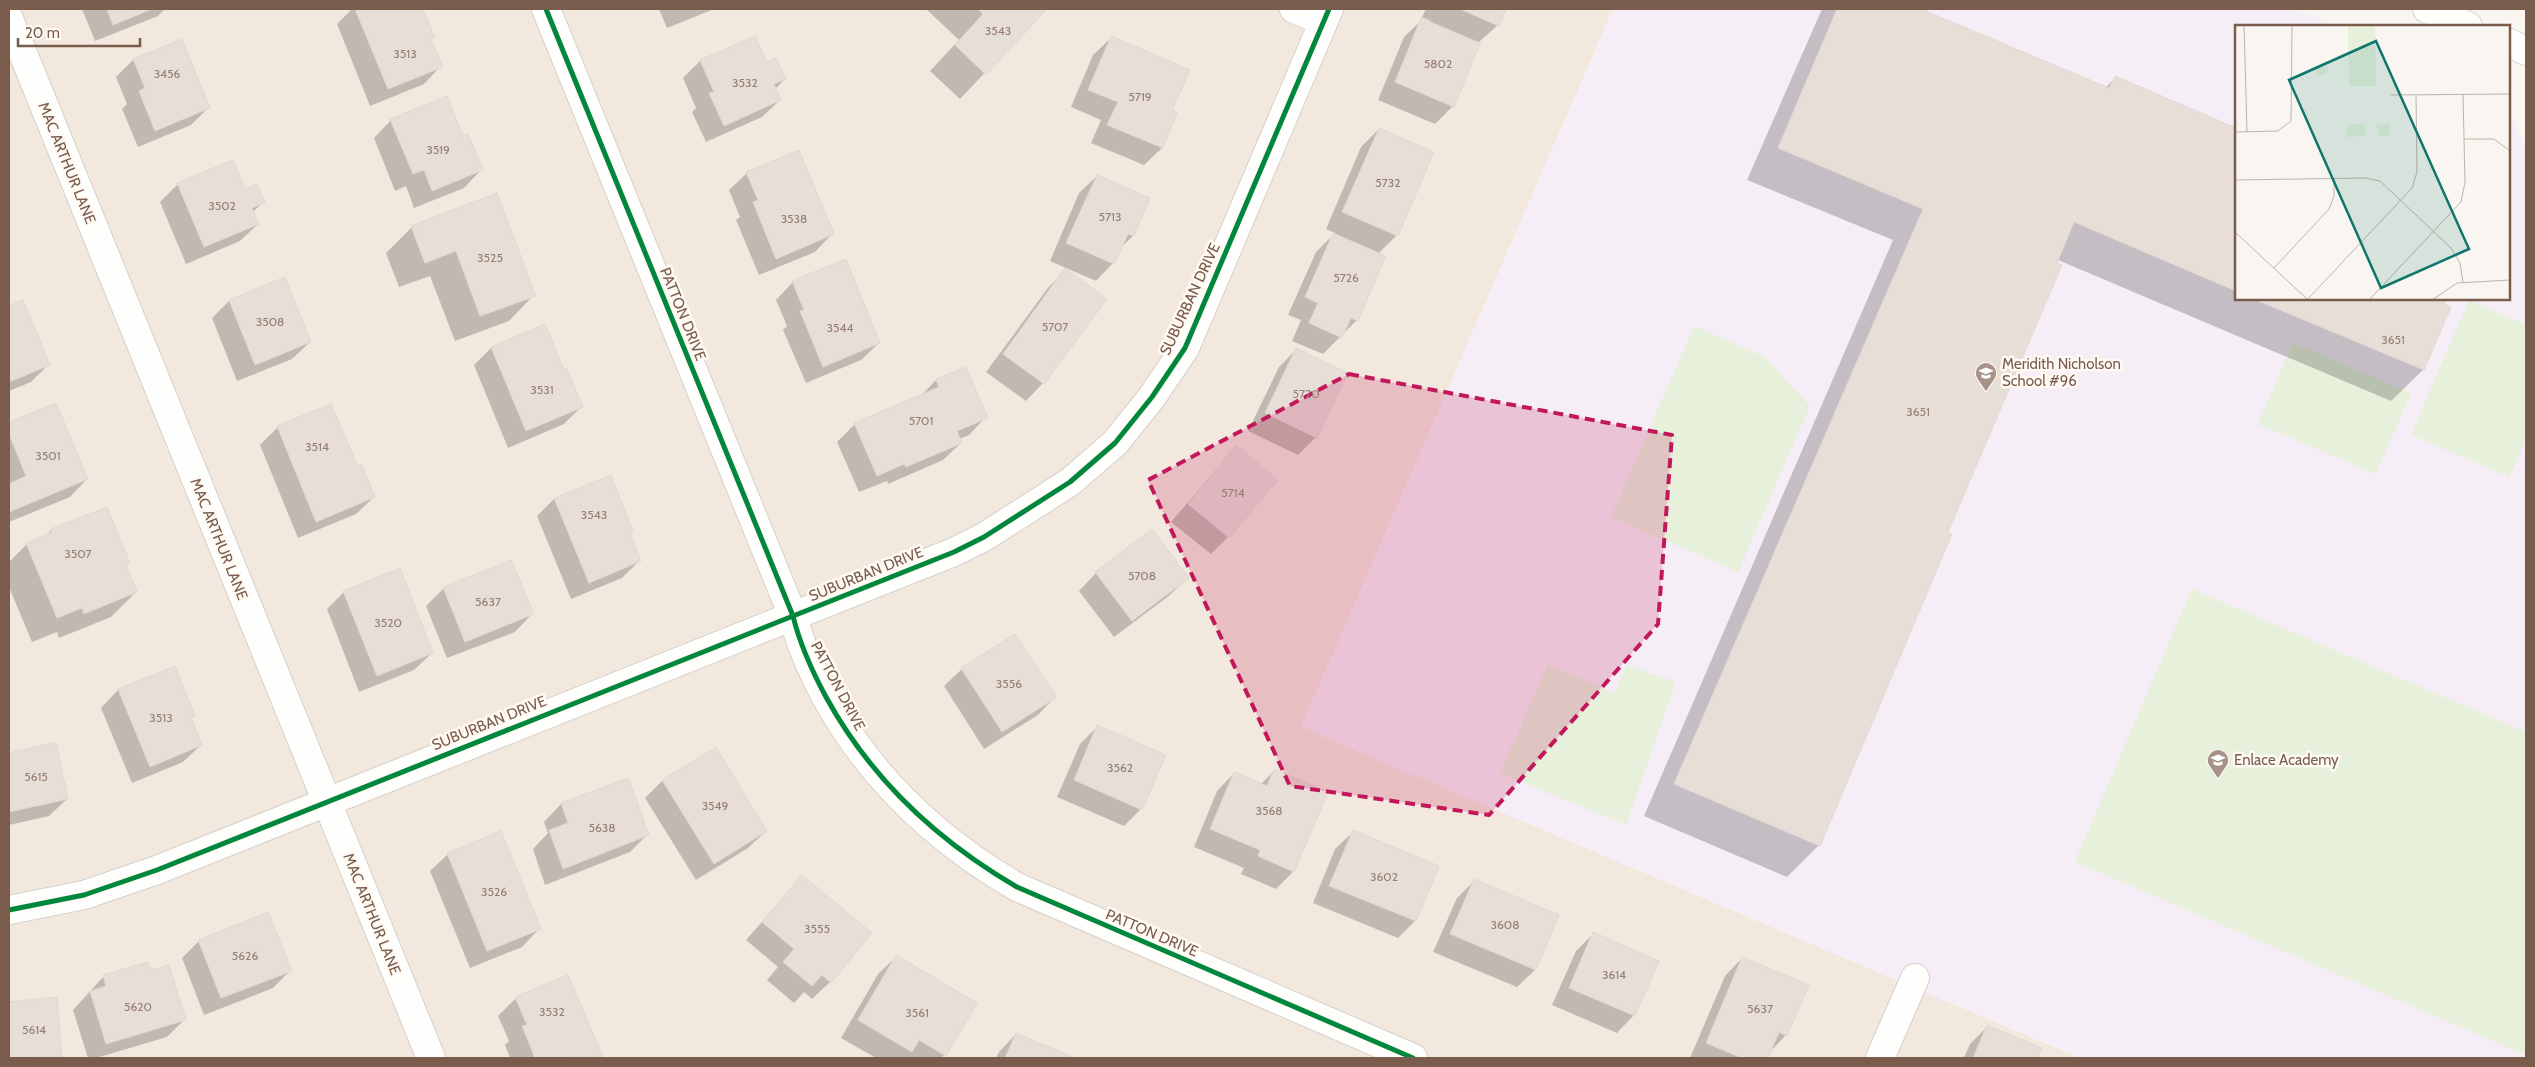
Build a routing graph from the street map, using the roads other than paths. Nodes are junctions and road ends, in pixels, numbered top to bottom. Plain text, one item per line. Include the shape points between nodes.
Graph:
1 (546, 9) edge
2 (1294, 9) edge
3 (2427, 9) edge
4 (1326, 15) edge
5 (9, 19) edge
6 (2466, 25) edge
7 (2510, 44) edge
8 (2526, 51) edge
9 (793, 616) junction
10 (326, 801) junction
11 (9, 910) edge
12 (1915, 978) dead end
13 (431, 1058) edge
14 (1413, 1058) edge
15 (1880, 1058) edge

1 - 9 street, PATTON DRIVE
2 - 4 street
3 - 6 street
4 - 9 street, SUBURBAN DRIVE via 1193,330 1174,365 1128,428 1086,470 984,537
5 - 10 street, MAC ARTHUR LANE
7 - 8 street
9 - 10 street, SUBURBAN DRIVE
9 - 14 street, PATTON DRIVE via 812,671 850,737 897,796 954,847 985,868 1053,904
10 - 11 street, SUBURBAN DRIVE via 120,883 84,895
10 - 13 street, MAC ARTHUR LANE
12 - 15 street

